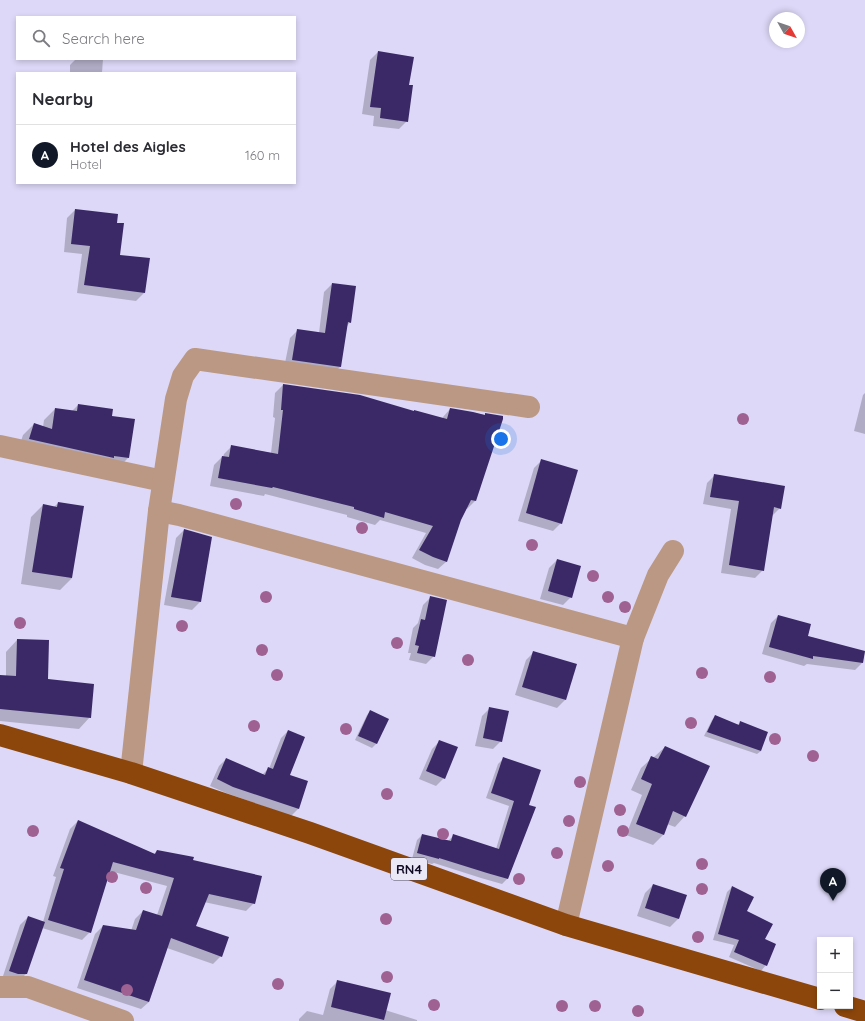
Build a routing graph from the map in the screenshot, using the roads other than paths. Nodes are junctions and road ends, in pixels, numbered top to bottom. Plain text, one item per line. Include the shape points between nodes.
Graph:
1 (529, 408) dead end
2 (0, 446) edge
3 (163, 481) junction
4 (159, 511) junction
5 (673, 551) dead end
6 (633, 638) junction
7 (0, 735) edge
8 (131, 773) junction
9 (566, 925) junction
10 (0, 987) edge
11 (817, 998) edge
12 (853, 1008) edge
13 (865, 1012) edge
14 (123, 1021) edge

1 - 3 street via 195,359 183,376 176,399
2 - 3 street
3 - 4 street
4 - 6 street
4 - 8 street
5 - 6 street via 658,575
6 - 9 street
7 - 8 highway, RN4
8 - 9 highway, RN4 via 310,833
9 - 11 highway, RN4
10 - 14 street via 28,987
12 - 13 highway

